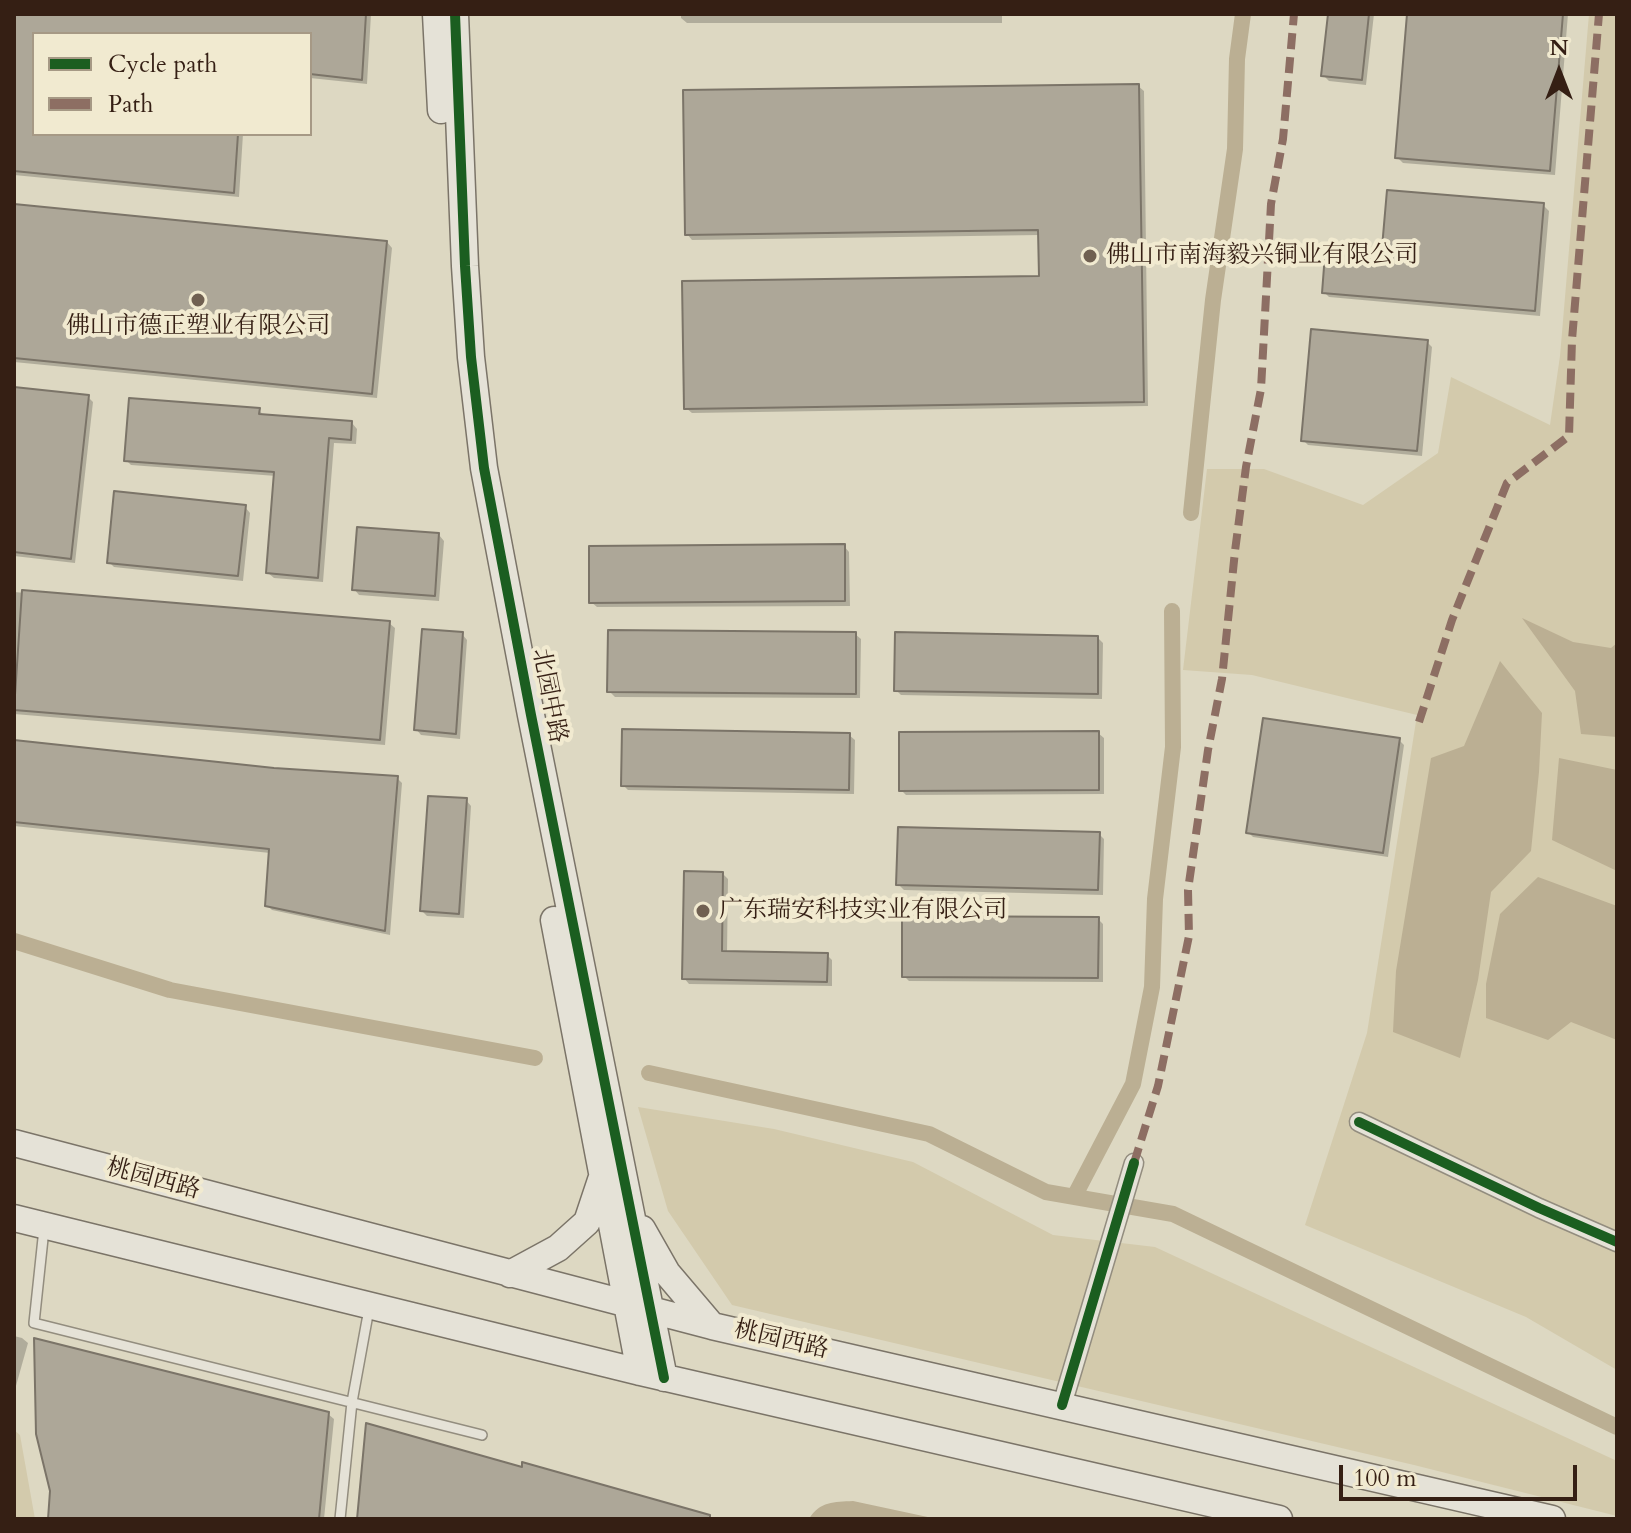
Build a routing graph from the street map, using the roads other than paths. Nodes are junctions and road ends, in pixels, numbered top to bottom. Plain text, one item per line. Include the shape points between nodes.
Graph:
1 (436, 14) edge
2 (455, 14) edge
3 (1359, 1122) dead end
4 (14, 1143) edge
5 (1134, 1163) dead end
6 (602, 1176) junction
7 (630, 1206) junction
8 (14, 1218) edge
9 (44, 1226) junction
10 (1617, 1242) edge
11 (510, 1274) junction
12 (370, 1306) junction
13 (639, 1307) junction
14 (712, 1326) junction
15 (652, 1375) junction
16 (352, 1402) junction
17 (1062, 1405) junction
18 (482, 1435) dead end
19 (340, 1519) edge
20 (1279, 1519) edge
21 (1552, 1519) edge

1 - 6 street, 北园中路 via 455,343 469,470
2 - 7 street, 北园中路 via 465,266 484,468
3 - 10 street
4 - 11 street, 桃园西路
5 - 17 street
6 - 11 street via 587,1222 558,1248
6 - 13 street, 北园中路
7 - 13 street, 北园中路
7 - 14 street via 667,1273
8 - 9 street
9 - 12 street
9 - 16 lane via 34,1323
11 - 13 street, 桃园西路
12 - 15 street
12 - 16 lane
13 - 14 street, 桃园西路
13 - 15 street, 北园中路
14 - 17 street, 桃园西路
15 - 20 street
16 - 18 lane
16 - 19 lane
17 - 21 street, 桃园西路

